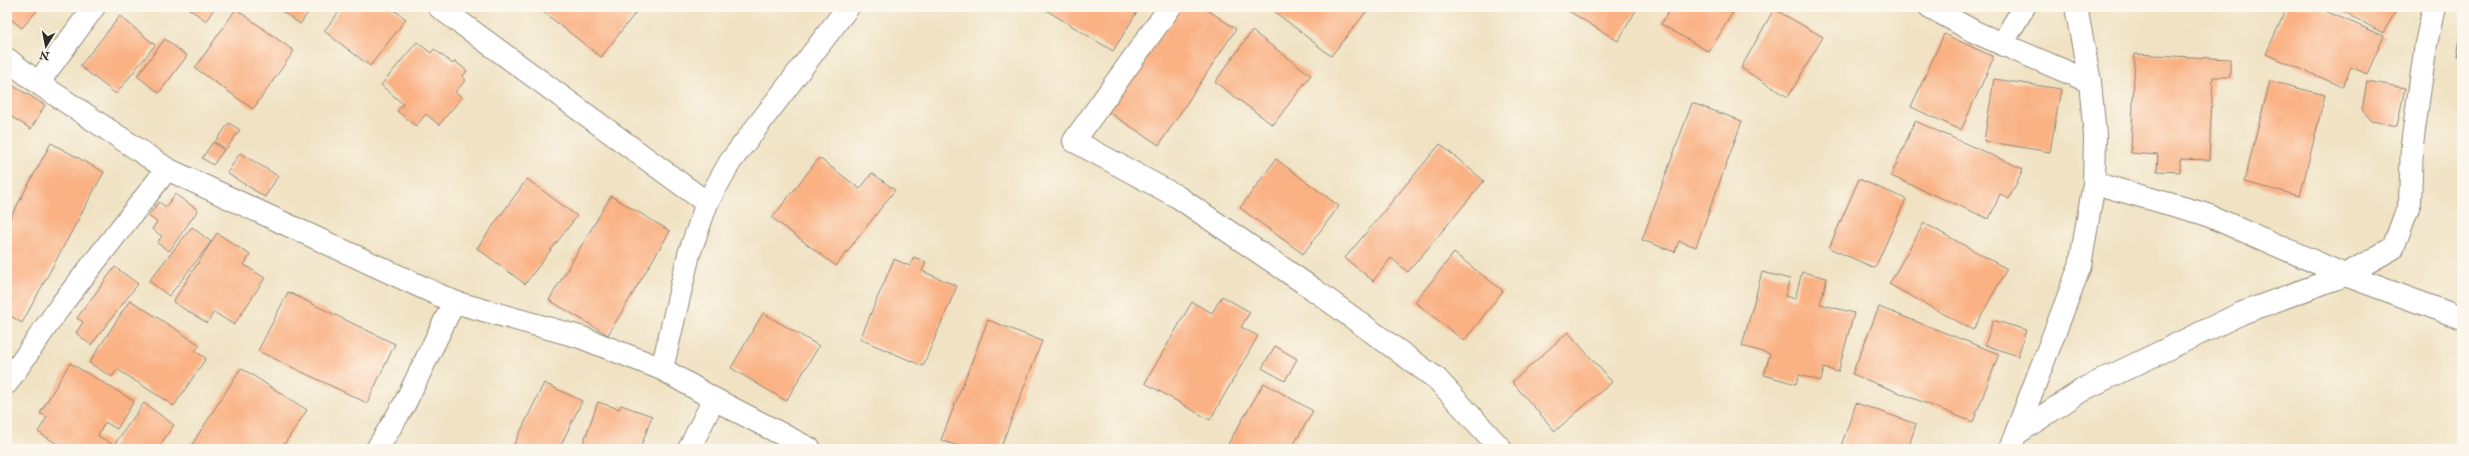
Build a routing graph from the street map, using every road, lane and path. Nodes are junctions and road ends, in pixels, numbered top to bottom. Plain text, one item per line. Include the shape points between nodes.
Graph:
1 (94, 7) edge
2 (439, 7) edge
3 (848, 7) edge
4 (1170, 7) edge
5 (1930, 7) edge
6 (2024, 7) edge
7 (2076, 7) edge
8 (2434, 7) edge
9 (2002, 44) junction
10 (7, 59) edge
11 (38, 82) junction
12 (2090, 82) junction
13 (167, 169) junction
14 (2094, 183) junction
15 (707, 203) junction
16 (2345, 275) junction
17 (454, 302) junction
18 (2462, 318) edge
19 (662, 369) junction
20 (7, 383) edge
21 (714, 399) junction
22 (2013, 441) edge
23 (377, 449) edge
24 (689, 449) edge
25 (810, 449) edge
26 (1501, 449) edge

1 - 11 street
2 - 15 street
3 - 15 street via 730,162
4 - 26 street via 1074,141 1178,197 1425,370 1437,379
5 - 9 street via 1974,32
6 - 9 street
7 - 12 street
8 - 16 street via 2426,44 2412,144 2410,202 2393,248
9 - 12 street
10 - 11 street
11 - 13 street
12 - 14 street via 2095,136
13 - 17 street
13 - 20 street via 61,305
14 - 16 street via 2205,214
14 - 22 street via 2080,266
15 - 19 street via 689,254
16 - 18 street
16 - 22 street via 2242,313 2091,385
17 - 19 street via 580,337
17 - 23 street via 404,405
19 - 21 street
21 - 24 street
21 - 25 street

